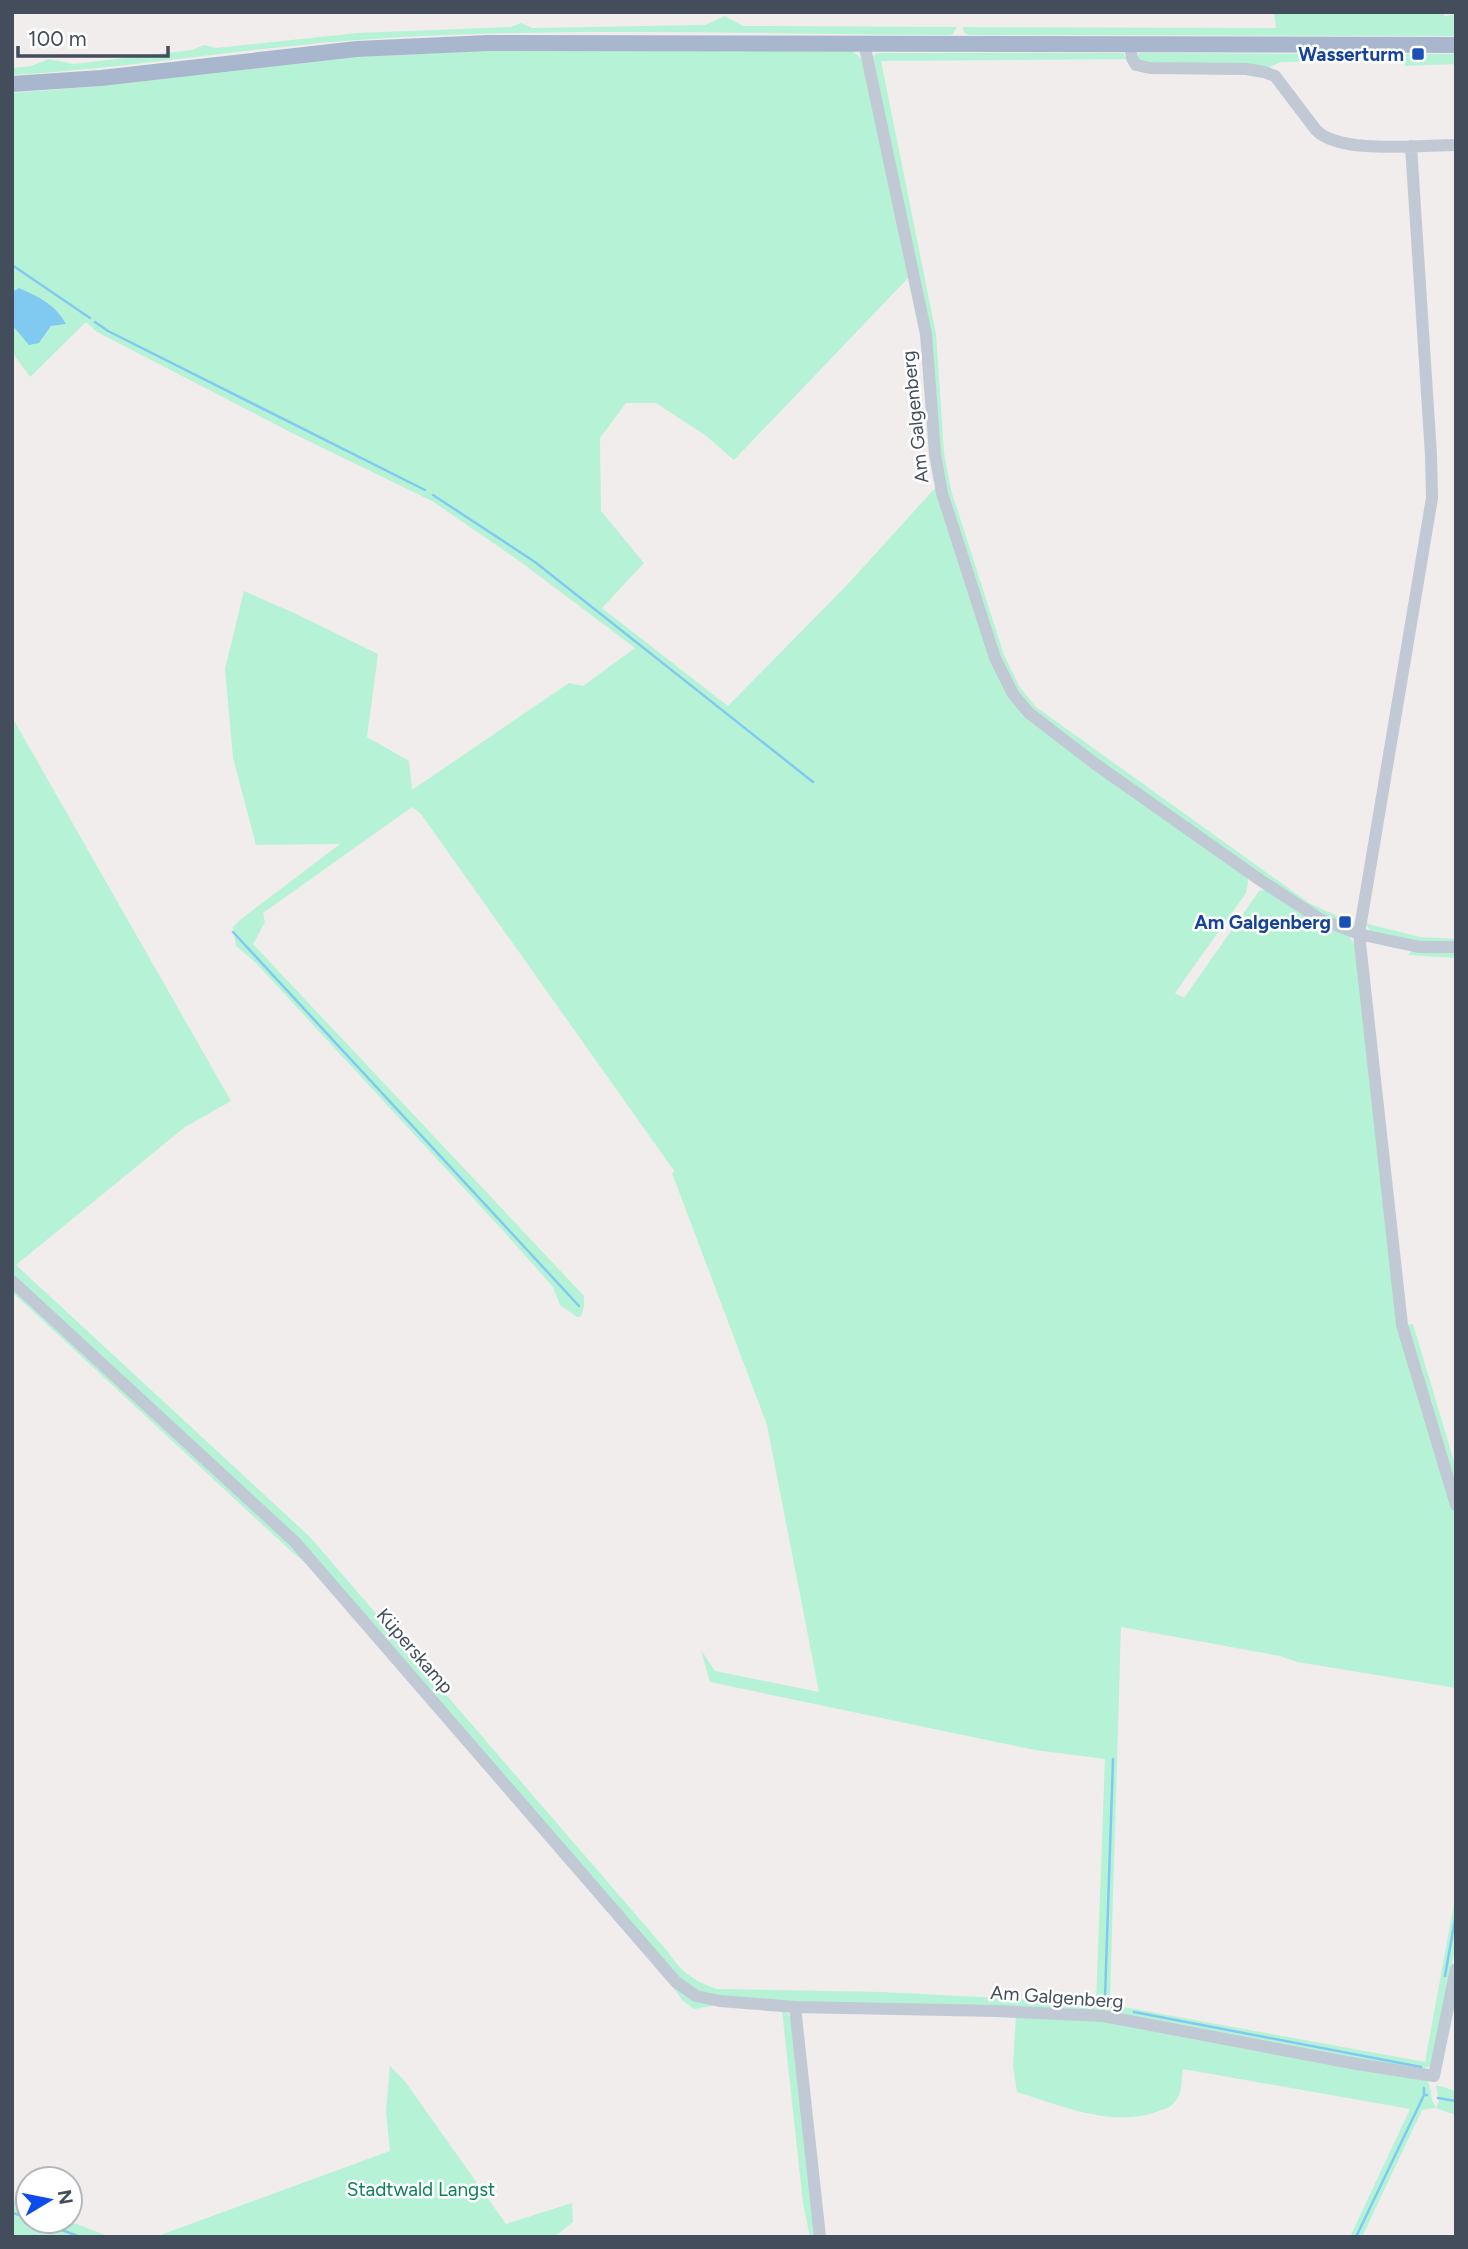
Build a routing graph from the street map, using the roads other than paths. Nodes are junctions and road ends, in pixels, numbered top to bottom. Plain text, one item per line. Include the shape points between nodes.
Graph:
1 (864, 43) junction
2 (1130, 44) junction
3 (1456, 45) edge
4 (12, 84) edge
5 (1456, 145) edge
6 (1411, 146) junction
7 (1359, 934) junction
8 (1456, 947) edge
9 (12, 1281) edge
10 (1456, 1505) edge
11 (1456, 1969) edge
12 (794, 2007) junction
13 (820, 2237) edge

1 - 2 main road
1 - 4 main road via 423,45
1 - 7 street, Am Galgenberg via 926,334 942,493 995,658 1013,694 1039,722 1260,880 1320,919
2 - 3 main road
2 - 6 street via 1136,65 1246,69 1275,76 1316,130 1334,142
5 - 6 street
6 - 7 street via 1432,498
7 - 8 street, Am Galgenberg via 1420,947
7 - 10 street via 1402,1325
9 - 12 street, Küperskamp via 295,1542 676,1982 696,1996
11 - 12 street, Am Galgenberg via 1434,2076 1103,2015
12 - 13 street

